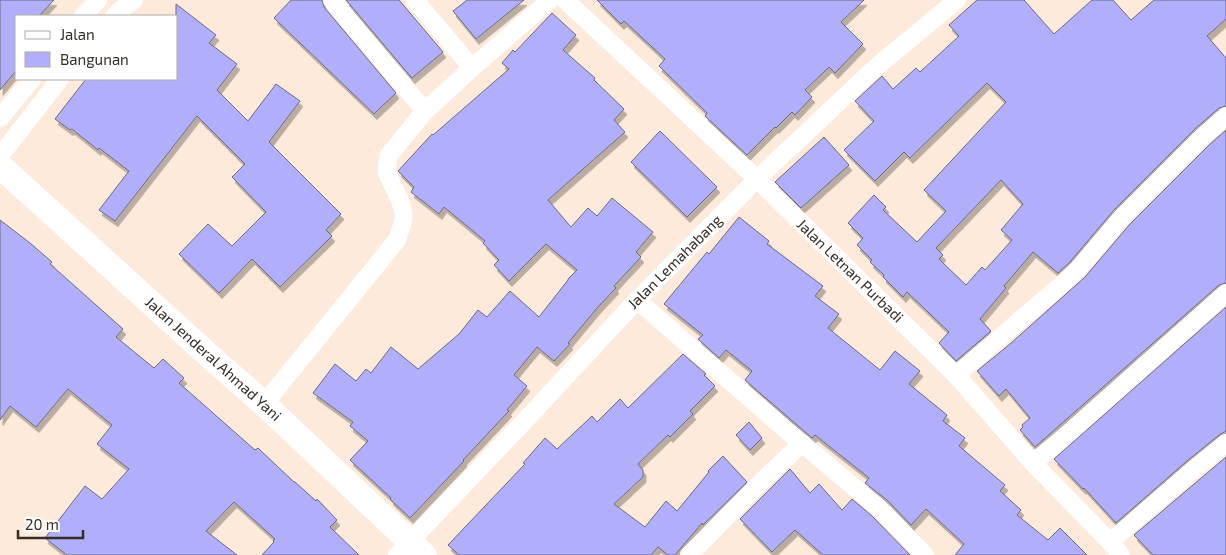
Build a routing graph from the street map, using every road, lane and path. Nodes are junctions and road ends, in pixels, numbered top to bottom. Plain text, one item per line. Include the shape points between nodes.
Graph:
1 (98, 0) edge
2 (134, 0) edge
3 (332, 0) edge
4 (415, 0) edge
5 (562, 0) edge
6 (957, 0) edge
7 (84, 15) edge
8 (115, 15) edge
9 (472, 68) junction
10 (31, 80) edge
11 (59, 80) edge
12 (425, 111) junction
13 (1226, 116) edge
14 (0, 118) edge
15 (0, 156) edge
16 (0, 166) edge
17 (757, 179) junction
18 (1226, 293) edge
19 (637, 300) junction
20 (956, 375) junction
21 (264, 404) junction
22 (802, 443) junction
23 (1226, 443) edge
24 (1033, 463) junction
25 (1116, 548) edge
26 (410, 550) edge
27 (689, 555) edge
28 (925, 555) edge

1 - 7 street
2 - 8 street
3 - 12 street
4 - 9 street
5 - 9 street
5 - 17 street, Jalan Letnan Purbadi
6 - 17 street, Jalan Lemahabang via 875,68
9 - 12 street
10 - 14 street
11 - 15 street
12 - 21 street via 390,155 387,165 387,173 404,216 396,240
13 - 20 street via 1122,217 1078,269
16 - 21 main road, Jalan Jenderal Ahmad Yani
17 - 19 street, Jalan Lemahabang
17 - 20 street, Jalan Letnan Purbadi
18 - 24 street
19 - 22 street
19 - 26 street, Jalan Lemahabang
20 - 24 street, Jalan Letnan Purbadi
21 - 26 main road, Jalan Jenderal Ahmad Yani
22 - 27 street
22 - 28 street via 879,508
23 - 25 street via 1194,468
24 - 25 street, Jalan Letnan Purbadi

